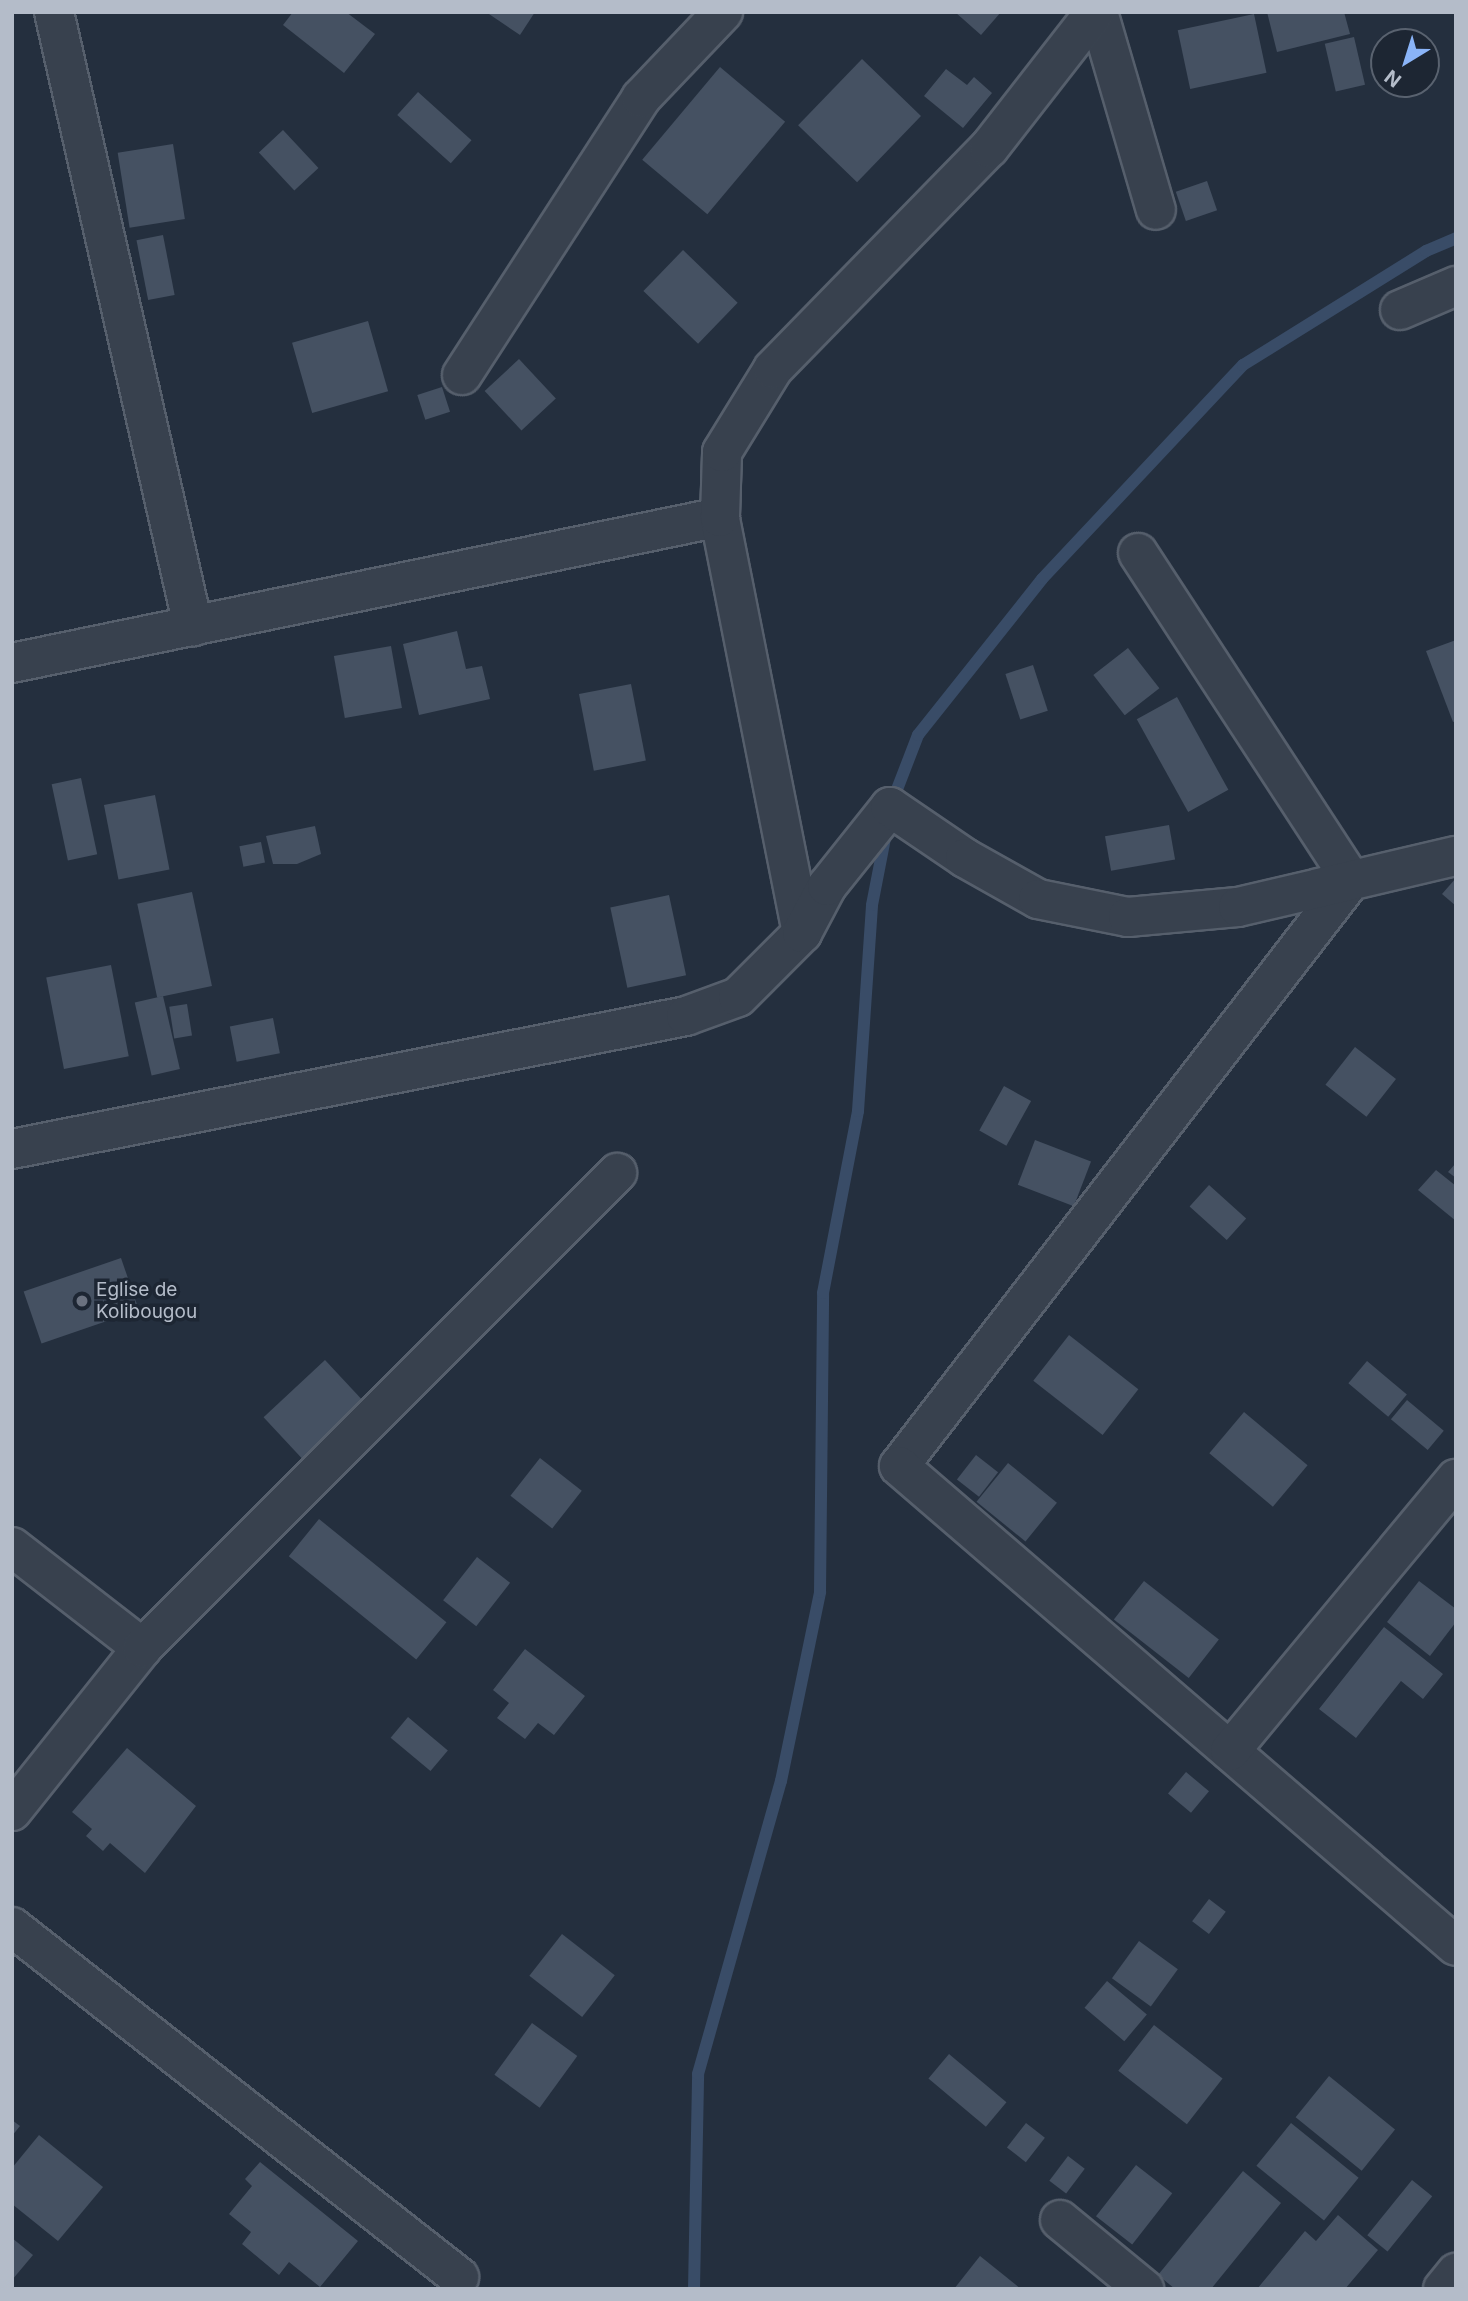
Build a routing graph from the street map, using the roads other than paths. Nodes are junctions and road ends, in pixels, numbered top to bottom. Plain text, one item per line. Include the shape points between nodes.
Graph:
1 (723, 12) edge
2 (1096, 12) edge
3 (62, 15) edge
4 (1156, 210) dead end
5 (1456, 286) edge
6 (1400, 310) dead end
7 (462, 375) dead end
8 (720, 517) junction
9 (1138, 553) dead end
10 (193, 626) junction
11 (12, 663) edge
12 (1456, 856) edge
13 (1351, 880) junction
14 (802, 933) junction
15 (12, 1149) edge
16 (617, 1173) dead end
17 (1456, 1479) edge
18 (12, 1547) edge
19 (142, 1648) junction
20 (1230, 1751) junction
21 (12, 1811) edge
22 (12, 1927) edge
23 (1456, 1946) edge
24 (1060, 2220) dead end
25 (1456, 2273) edge
26 (459, 2277) dead end
27 (1144, 2289) edge
28 (1443, 2289) edge

1 - 7 street via 641,98
2 - 4 street
2 - 8 street via 989,148 773,369 722,452
3 - 10 street
5 - 6 street
8 - 10 street
8 - 14 street
9 - 13 street
10 - 11 street
12 - 13 street
13 - 14 street via 1238,907 1128,917 1038,900 890,807 827,886
13 - 20 street via 899,1466
14 - 15 street via 738,997 686,1016
16 - 19 street
17 - 20 street
18 - 19 street
19 - 21 street
20 - 23 street
22 - 26 street
24 - 27 street
25 - 28 street

